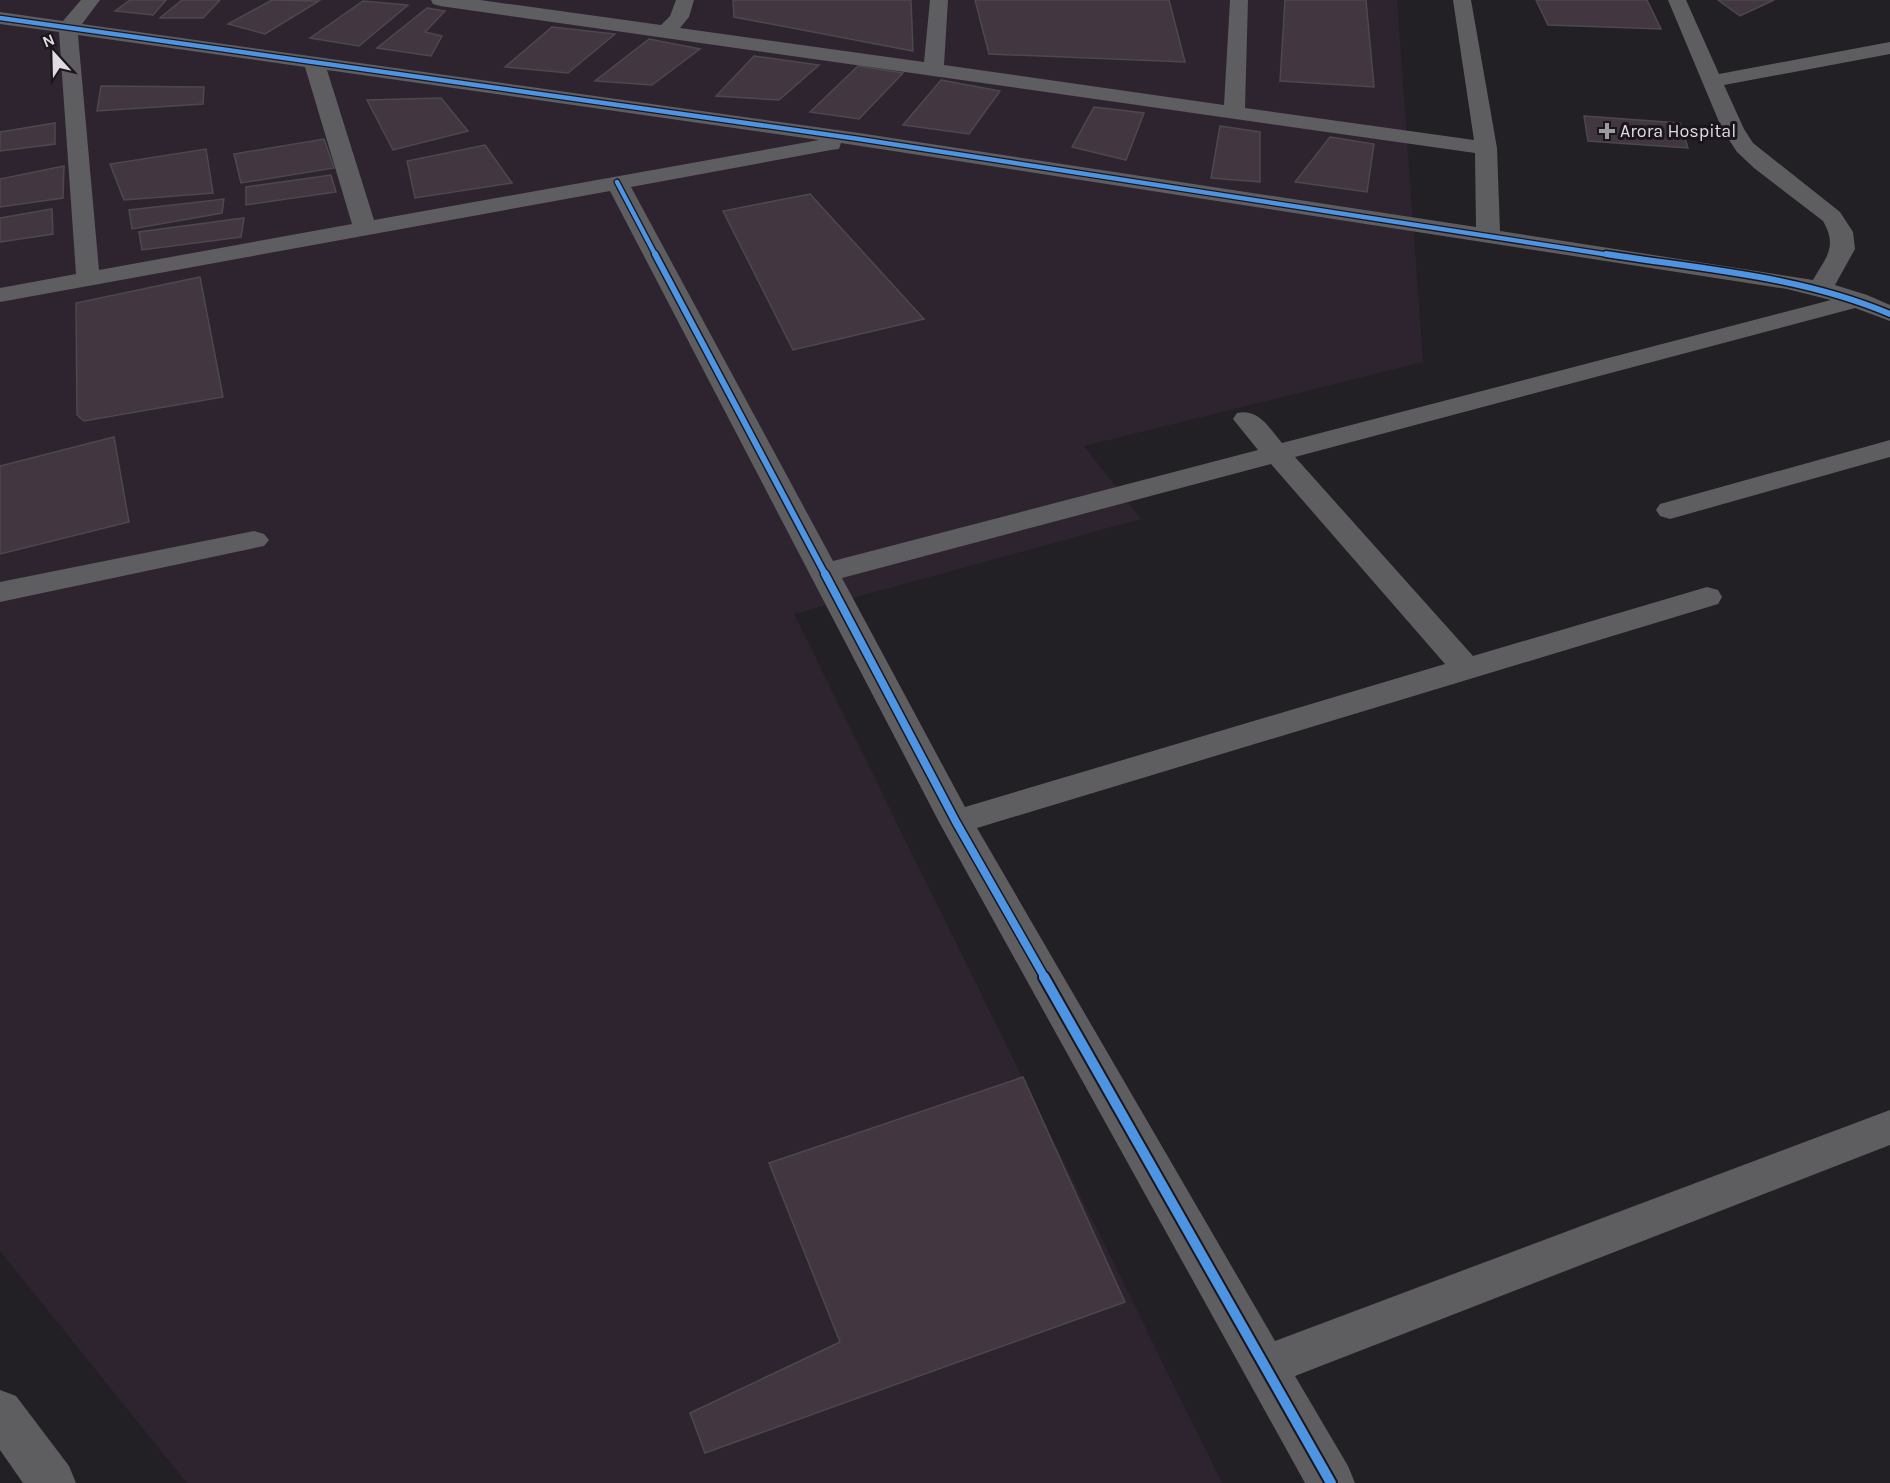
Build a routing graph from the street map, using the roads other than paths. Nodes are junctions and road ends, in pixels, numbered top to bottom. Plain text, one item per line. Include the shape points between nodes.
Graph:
1 (91, 0) edge
2 (440, 0) edge
3 (685, 0) edge
4 (939, 0) edge
5 (1239, 0) edge
6 (1462, 0) edge
7 (1677, 0) edge
8 (0, 18) edge
9 (69, 28) junction
10 (667, 31) junction
11 (1886, 52) edge
12 (314, 62) junction
13 (934, 70) junction
14 (1713, 81) junction
15 (1234, 111) junction
16 (859, 139) junction
17 (1486, 148) junction
18 (617, 182) junction
19 (365, 228) junction
20 (1488, 236) junction
21 (88, 279) junction
22 (1821, 288) junction
23 (0, 295) edge
24 (1858, 300) junction
25 (1890, 314) edge
26 (1246, 419) dead end
27 (1890, 448) edge
28 (1277, 453) junction
29 (1670, 510) dead end
30 (254, 540) dead end
31 (824, 573) junction
32 (0, 592) edge
33 (1707, 597) dead end
34 (1467, 669) junction
35 (956, 822) junction
36 (1890, 1127) edge
37 (1265, 1366) junction
38 (0, 1412) edge
39 (52, 1483) edge
40 (1331, 1483) edge

1 - 9 street
2 - 10 street
3 - 10 street via 679,17
4 - 13 street
5 - 15 street
6 - 17 street
7 - 14 street
8 - 9 street
9 - 12 street
9 - 21 street
10 - 13 street
11 - 14 street
12 - 16 street
12 - 19 street
13 - 15 street
14 - 22 street via 1745,147 1832,217 1841,232 1843,249
15 - 17 street
16 - 18 street
16 - 20 street
17 - 20 street
18 - 19 street
18 - 31 street
19 - 21 street
20 - 22 street
21 - 23 street
22 - 24 street
24 - 25 street
24 - 28 street
26 - 28 street
27 - 29 street
28 - 31 street
28 - 34 street
30 - 32 street
31 - 35 street
33 - 34 street
34 - 35 street
35 - 37 street
36 - 37 street
37 - 40 street
38 - 39 street

